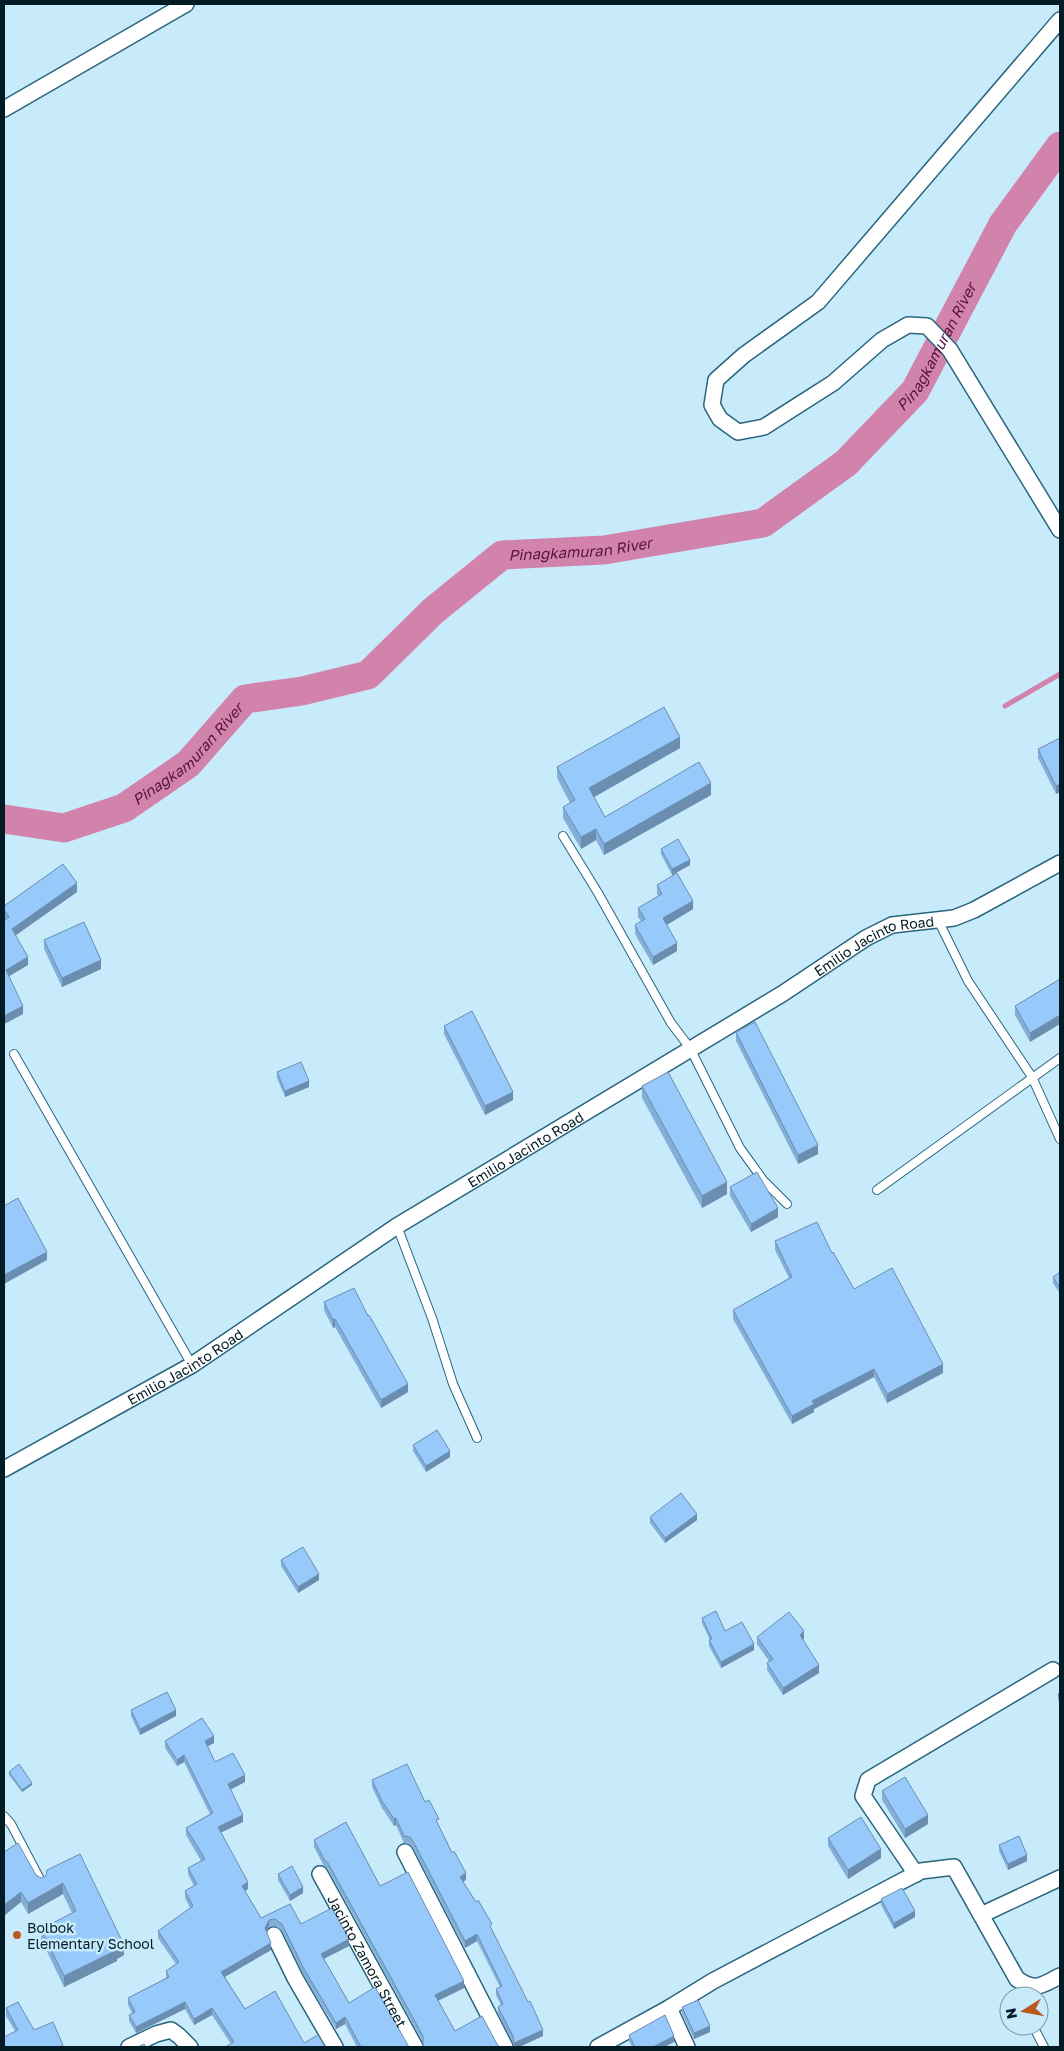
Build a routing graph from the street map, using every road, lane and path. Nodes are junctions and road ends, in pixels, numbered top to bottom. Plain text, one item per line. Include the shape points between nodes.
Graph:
1 (186, 4) edge
2 (1060, 20) edge
3 (4, 109) edge
4 (1060, 530) edge
5 (563, 836) dead end
6 (1060, 863) edge
7 (938, 920) junction
8 (690, 1048) junction
9 (14, 1054) dead end
10 (1060, 1058) edge
11 (1032, 1077) junction
12 (1060, 1139) edge
13 (877, 1190) dead end
14 (787, 1204) dead end
15 (397, 1226) junction
16 (192, 1365) junction
17 (477, 1438) dead end
18 (4, 1469) edge
19 (1053, 1670) dead end
20 (4, 1816) edge
21 (404, 1852) dead end
22 (320, 1874) dead end
23 (916, 1874) junction
24 (1060, 1878) edge
25 (42, 1883) edge
26 (981, 1915) junction
27 (274, 1935) dead end
28 (1060, 1976) edge
29 (669, 2008) junction
30 (129, 2047) edge
31 (190, 2047) edge
32 (335, 2047) edge
33 (415, 2047) edge
34 (505, 2047) edge
35 (598, 2047) edge
36 (687, 2047) edge

1 - 3 street
2 - 4 street via 818,302 744,355 716,380 712,405 720,419 738,432 764,427 833,383 882,340 908,325 927,326 950,350
5 - 8 lane via 671,1023
6 - 7 street, Emilio Jacinto Road via 974,910
7 - 8 street, Emilio Jacinto Road via 892,925 866,938 782,994
7 - 11 lane via 968,980
8 - 14 lane via 740,1148
8 - 15 street, Emilio Jacinto Road
9 - 16 lane
10 - 11 lane
11 - 12 lane
11 - 13 lane
15 - 16 street, Emilio Jacinto Road
15 - 17 lane via 453,1384
16 - 18 street, Emilio Jacinto Road
19 - 23 street via 868,1780 863,1796
20 - 25 lane
21 - 34 street
22 - 33 street, Jacinto Zamora Street
23 - 26 street via 954,1867
23 - 29 street via 713,1980
24 - 26 street
26 - 28 street via 1013,1973 1026,1989
27 - 32 street
29 - 35 street
29 - 36 street
30 - 31 street via 171,2030

